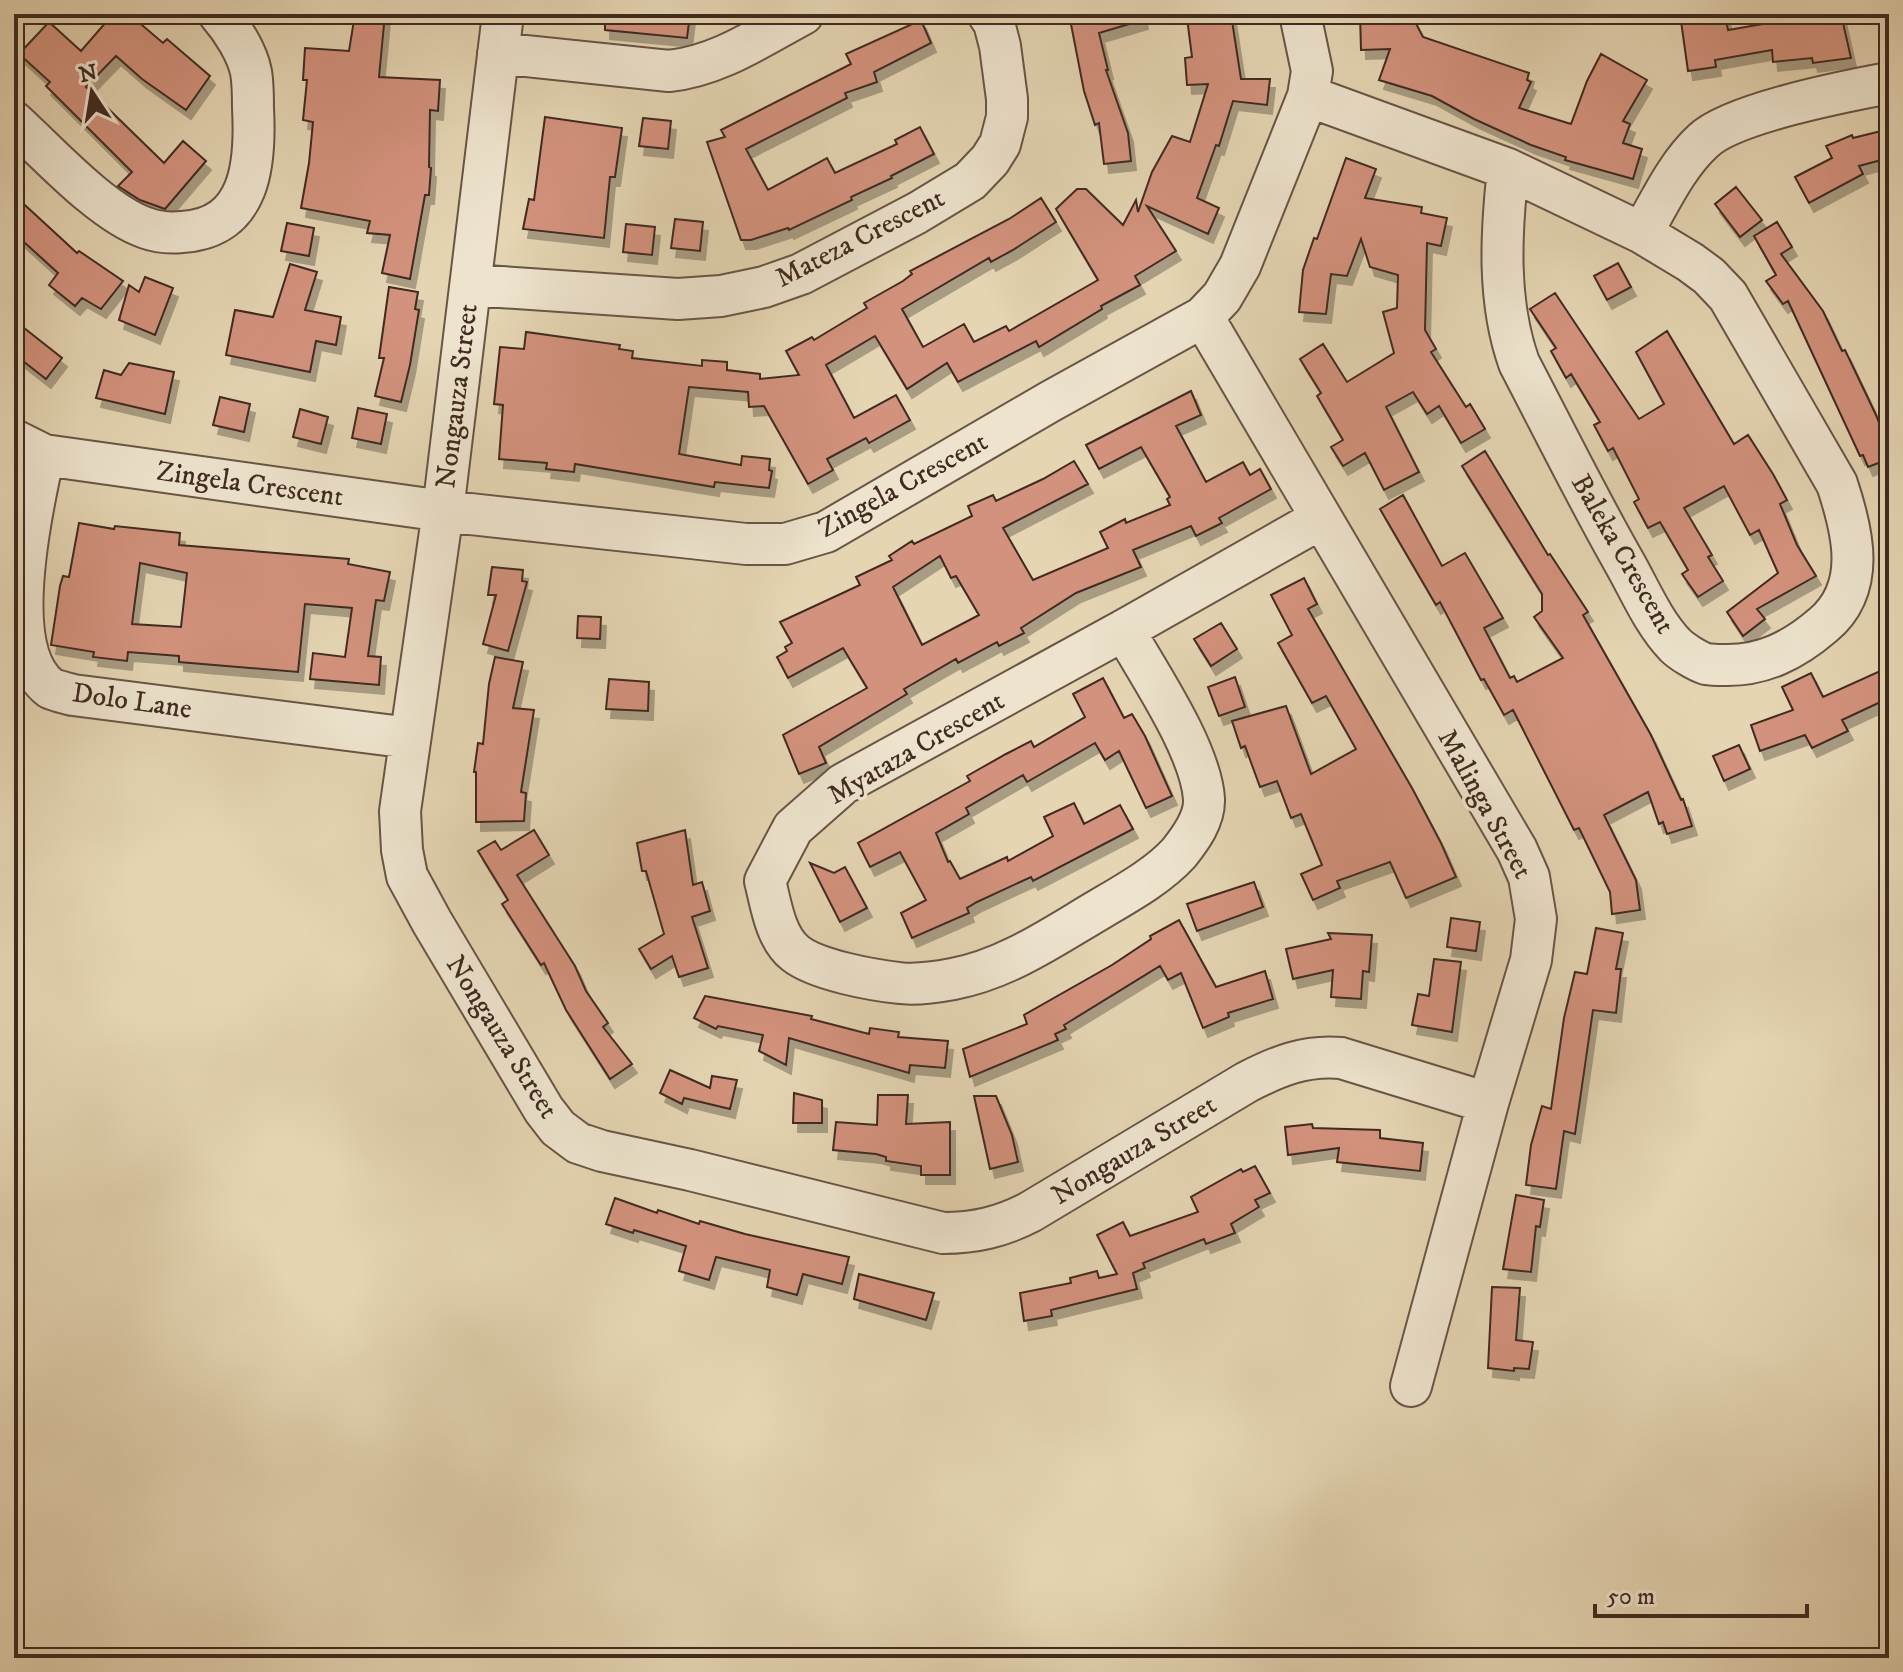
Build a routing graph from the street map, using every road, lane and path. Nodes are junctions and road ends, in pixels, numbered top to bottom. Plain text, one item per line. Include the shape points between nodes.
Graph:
1 (219, 14) edge
2 (503, 14) edge
3 (803, 14) edge
4 (988, 14) edge
5 (1300, 14) edge
6 (498, 53) junction
7 (1889, 83) edge
8 (1308, 96) junction
9 (14, 122) edge
10 (1508, 169) junction
11 (1642, 233) junction
12 (471, 285) junction
13 (1203, 317) junction
14 (29, 448) edge
15 (443, 511) junction
16 (1320, 519) junction
17 (1124, 630) junction
18 (410, 738) junction
19 (1488, 1103) junction
20 (1411, 1386) dead end

1 - 9 street via 251,71 255,132 240,203 225,220 198,231 146,228 108,207
2 - 6 street, Nongauza Street
3 - 6 street via 694,69 669,71
4 - 12 street, Mateza Crescent via 1000,46 1007,99 1000,144 990,160 970,181 811,269 764,287 678,299
5 - 8 street, Zingela Crescent via 1312,71
6 - 12 street, Nongauza Street
7 - 11 street via 1718,129 1686,160
8 - 10 street, Baleka Crescent
8 - 13 street, Zingela Crescent via 1240,266
10 - 11 street, Baleka Crescent
10 - 11 street, Baleka Crescent via 1502,260 1511,341 1607,533 1660,627 1678,648 1707,664 1744,666 1769,660 1830,619 1847,592 1854,561 1848,516 1837,484 1728,296 1690,262
12 - 15 street, Nongauza Street
13 - 15 street, Zingela Crescent via 826,532 785,544
13 - 16 street, Malinga Street
14 - 15 street, Zingela Crescent
14 - 18 street, Dolo Lane via 16,628 21,653 50,688
15 - 18 street, Nongauza Street
16 - 17 street, Myataza Crescent
16 - 19 street, Malinga Street via 1529,877 1536,919 1531,960
17 - 17 street, Myataza Crescent via 1199,775 1202,817 1178,854 1132,889 1017,957 952,979 901,983 810,962 792,952 776,925 765,881 793,828 843,784
18 - 19 street, Nongauza Street via 400,811 407,876 544,1110 578,1143 943,1233 969,1233 1030,1212 1247,1082 1301,1059 1341,1058
19 - 20 street, Malinga Street

